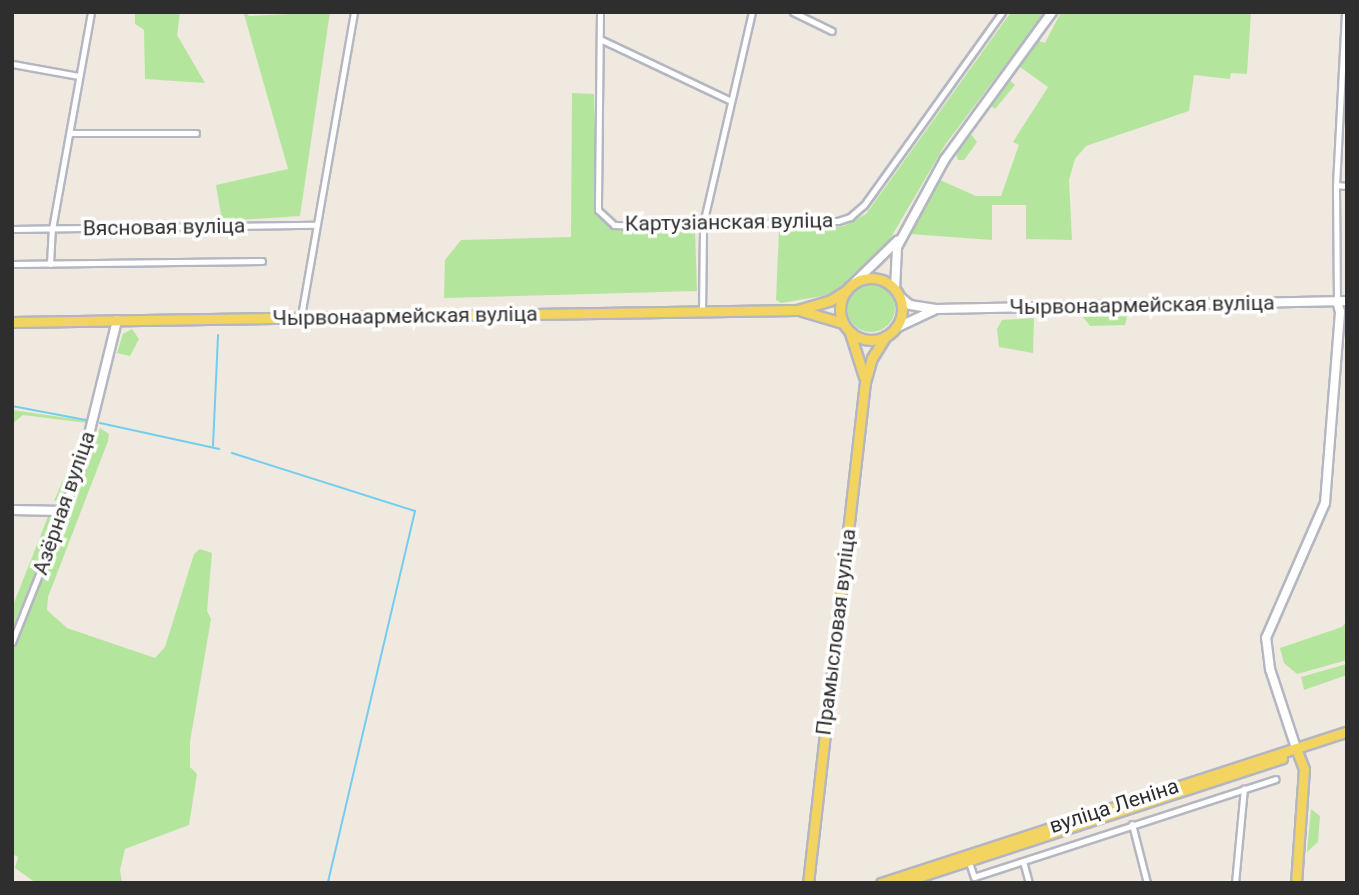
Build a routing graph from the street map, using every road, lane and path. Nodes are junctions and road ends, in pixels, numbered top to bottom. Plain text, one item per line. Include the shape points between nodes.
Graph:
1 (91, 12) edge
2 (354, 12) edge
3 (600, 12) edge
4 (751, 12) edge
5 (793, 12) edge
6 (1002, 12) edge
7 (1052, 12) edge
8 (1345, 12) edge
9 (832, 31) dead end
10 (600, 39) junction
11 (12, 64) edge
12 (79, 76) junction
13 (731, 102) junction
14 (196, 133) dead end
15 (70, 134) junction
16 (1336, 185) junction
17 (1347, 186) edge
18 (703, 224) junction
19 (316, 225) junction
20 (12, 229) edge
21 (52, 229) junction
22 (901, 236) junction
23 (262, 261) dead end
24 (12, 264) edge
25 (50, 264) junction
26 (856, 282) junction
27 (846, 290) junction
28 (897, 293) junction
29 (1337, 301) junction
30 (1347, 301) edge
31 (936, 309) junction
32 (797, 310) junction
33 (702, 312) junction
34 (301, 316) junction
35 (117, 320) junction
36 (12, 322) edge
37 (843, 323) junction
38 (896, 328) junction
39 (850, 332) junction
40 (886, 336) junction
41 (865, 382) junction
42 (12, 510) edge
43 (64, 511) junction
44 (12, 642) edge
45 (1347, 734) edge
46 (1297, 750) junction
47 (1275, 779) dead end
48 (1244, 788) junction
49 (1132, 824) junction
50 (968, 857) junction
51 (1023, 861) junction
52 (808, 883) edge
53 (881, 883) edge
54 (900, 883) edge
55 (1029, 883) edge
56 (1147, 883) edge
57 (1234, 883) edge
58 (1296, 883) edge

1 - 12 street
2 - 19 street
3 - 10 street, Картузіанская вуліца
4 - 13 street
5 - 9 street
6 - 18 street, Картузіанская вуліца via 864,205 850,217
7 - 22 main road via 969,122
8 - 16 street
10 - 13 street
10 - 18 street, Картузіанская вуліца via 598,210 614,225
11 - 12 street
12 - 15 street
13 - 18 street
14 - 15 street
15 - 21 street
16 - 17 street
16 - 29 street
18 - 33 street
19 - 21 street, Вясновая вуліца
19 - 34 street
20 - 21 street, Вясновая вуліца
21 - 25 street
22 - 26 main road
22 - 28 main road via 894,260
23 - 25 street
24 - 25 street
26 - 27 main road
26 - 28 main road via 877,279
27 - 32 main road, Чырвонаармейская вуліца via 831,300
27 - 37 main road via 841,300
28 - 31 main road, Чырвонаармейская вуліца via 910,305
28 - 38 main road via 902,313
29 - 30 main road, Чырвонаармейская вуліца
29 - 31 main road, Чырвонаармейская вуліца
29 - 46 main road via 1340,312 1325,503 1266,638 1273,680
31 - 38 main road, Чырвонаармейская вуліца
32 - 33 main road, Чырвонаармейская вуліца
32 - 37 main road, Чырвонаармейская вуліца
33 - 34 main road, Чырвонаармейская вуліца
34 - 35 main road, Чырвонаармейская вуліца
35 - 36 main road, Чырвонаармейская вуліца
35 - 43 main road, Азёрная вуліца via 81,467
37 - 39 main road
38 - 40 main road
39 - 40 main road via 867,340
39 - 41 main road, Прамысловая вуліца
40 - 41 main road, Прамысловая вуліца via 872,358
41 - 52 main road, Прамысловая вуліца
42 - 43 main road
43 - 44 street, Азёрная вуліца
45 - 46 main road, вуліца Леніна
46 - 50 main road, вуліца Леніна
46 - 58 main road via 1304,769
47 - 48 street
48 - 49 street
48 - 57 street
49 - 51 street
49 - 56 street
50 - 51 street via 974,877
50 - 53 main road, вуліца Леніна
50 - 54 main road, вуліца Леніна
51 - 55 street

